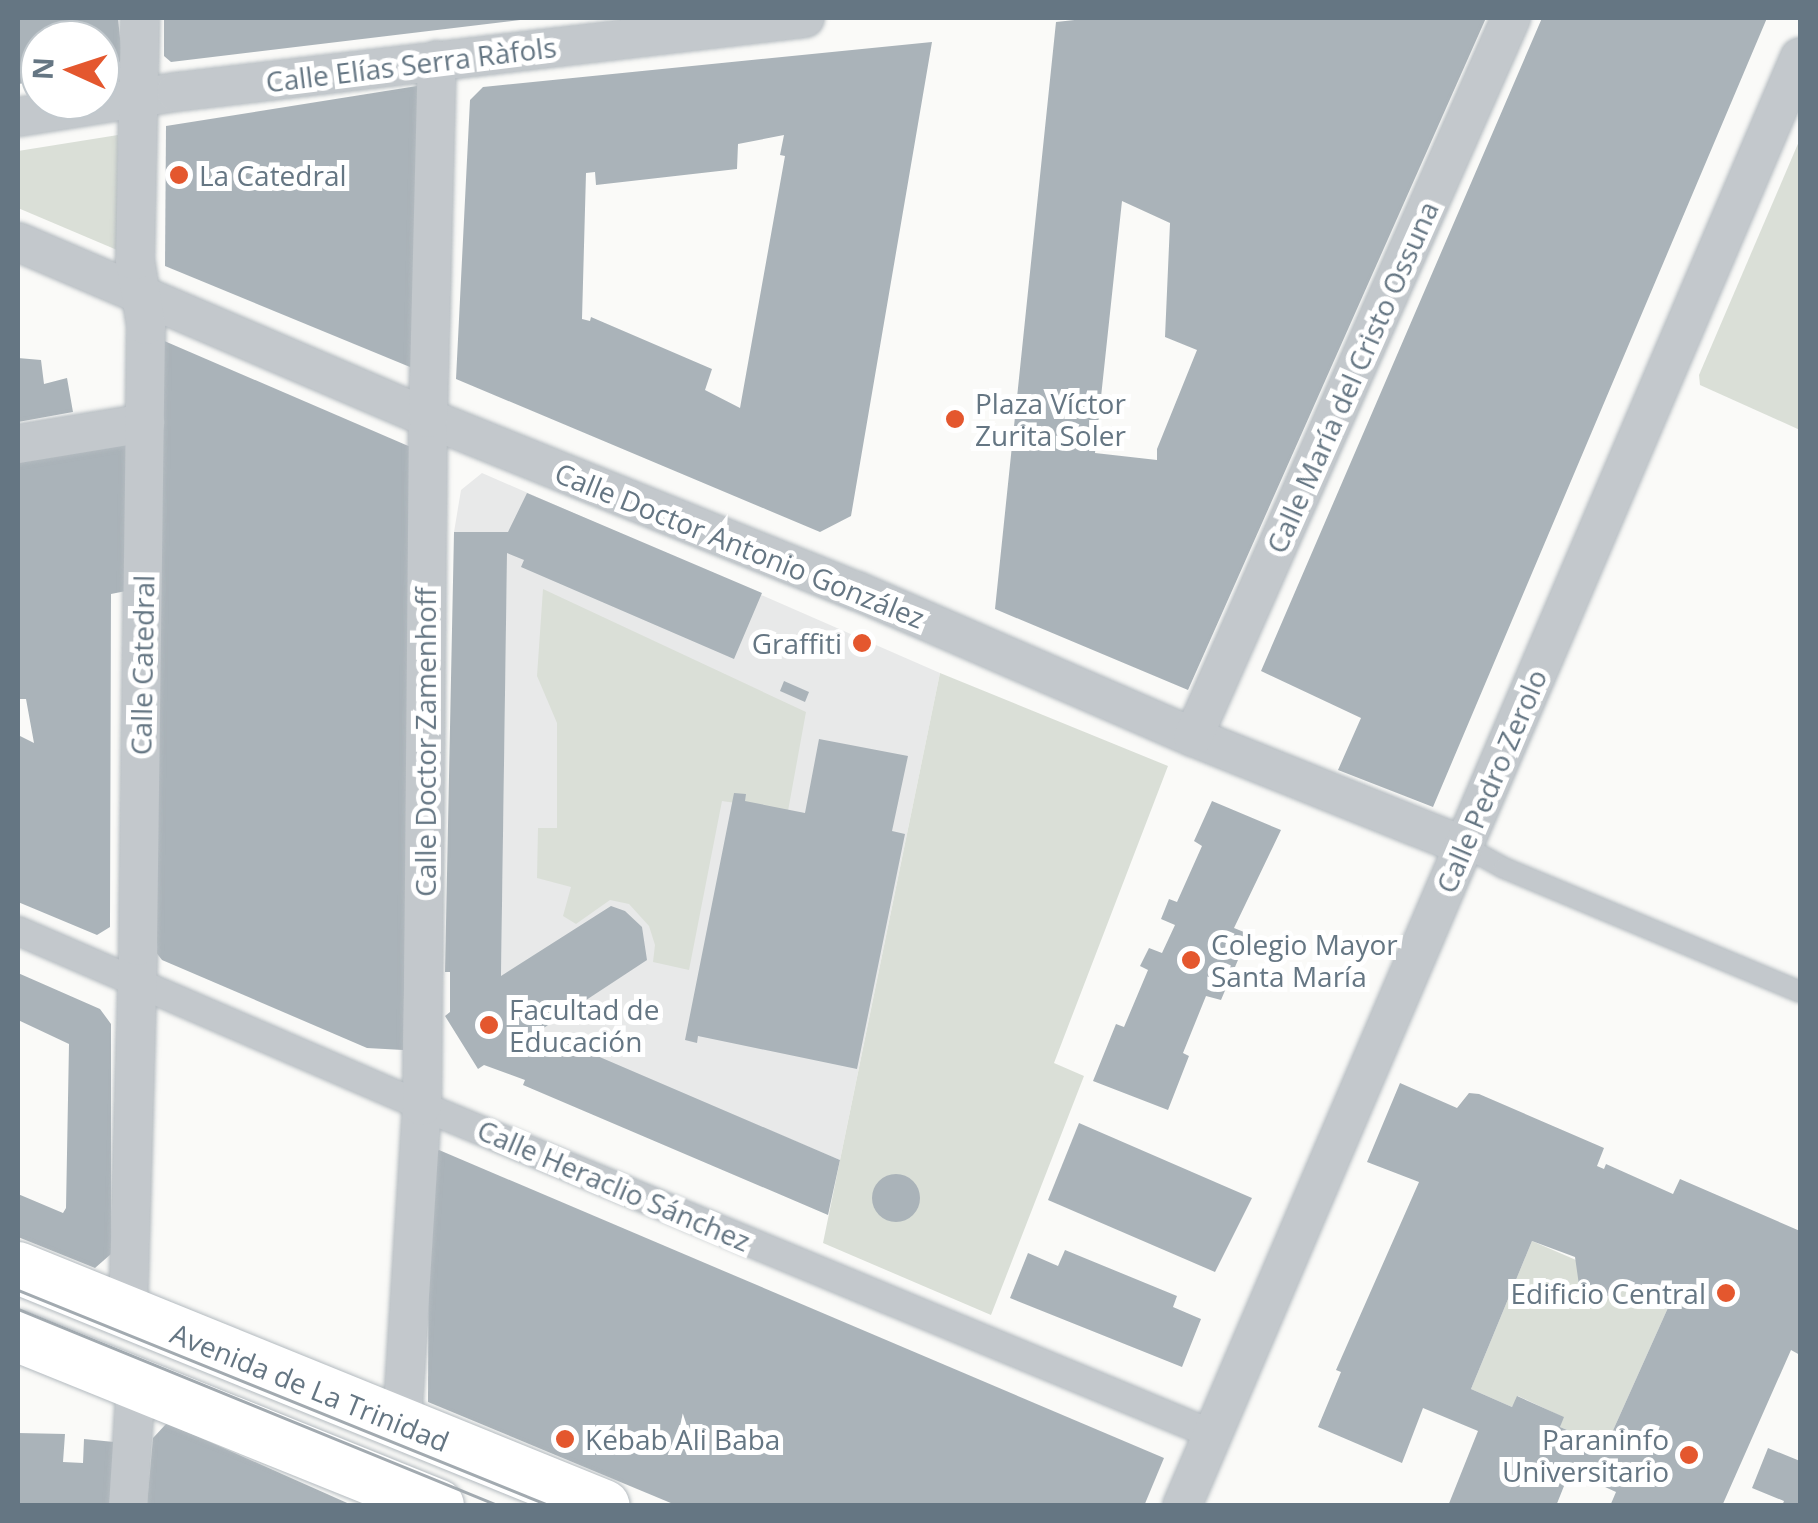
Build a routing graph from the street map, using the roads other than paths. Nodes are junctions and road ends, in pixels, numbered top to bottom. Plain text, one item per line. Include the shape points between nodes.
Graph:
1 (140, 18) edge
2 (805, 18) edge
3 (1511, 18) edge
4 (1800, 57) edge
5 (437, 60) junction
6 (140, 97) junction
7 (18, 117) edge
8 (18, 242) edge
9 (140, 295) junction
10 (428, 418) junction
11 (145, 424) junction
12 (18, 444) edge
13 (1193, 736) junction
14 (1464, 846) junction
15 (18, 931) edge
16 (137, 982) junction
17 (1800, 992) edge
18 (422, 1106) junction
19 (18, 1268) edge
20 (128, 1314) junction
21 (18, 1336) edge
22 (136, 1383) junction
23 (402, 1423) junction
24 (1212, 1434) junction
25 (128, 1506) edge
26 (438, 1506) edge
27 (604, 1506) edge
28 (1182, 1506) edge

1 - 6 street, Calle Catedral
2 - 5 street, Calle Elías Serra Ràfols
3 - 13 street, Calle María del Cristo Ossuna
4 - 14 street, Calle Pedro Zerolo
5 - 6 street, Calle Elías Serra Ràfols
5 - 10 street, Calle Doctor Zamenhoff
6 - 7 street, Calle Elías Serra Ràfols
6 - 9 street, Calle Catedral
8 - 9 street, Calle Doctor Antonio González
9 - 10 street, Calle Doctor Antonio González
9 - 11 street, Calle Catedral
10 - 13 street, Calle Doctor Antonio González via 858,591
10 - 18 street, Calle Doctor Zamenhoff
11 - 12 street
11 - 16 street, Calle Catedral
13 - 14 street, Calle Doctor Antonio González
14 - 17 lane
14 - 24 street, Calle Pedro Zerolo
15 - 16 street, Calle Heraclio Sánchez
16 - 18 street, Calle Heraclio Sánchez
16 - 20 street, Calle Catedral
18 - 23 street, Calle Doctor Zamenhoff
18 - 24 street, Calle Heraclio Sánchez
19 - 20 main road, Avenida de La Trinidad
20 - 23 main road, Avenida de La Trinidad
21 - 22 main road
22 - 25 street
22 - 26 main road
23 - 27 main road, Avenida de La Trinidad
24 - 28 street, Calle Pedro Zerolo

